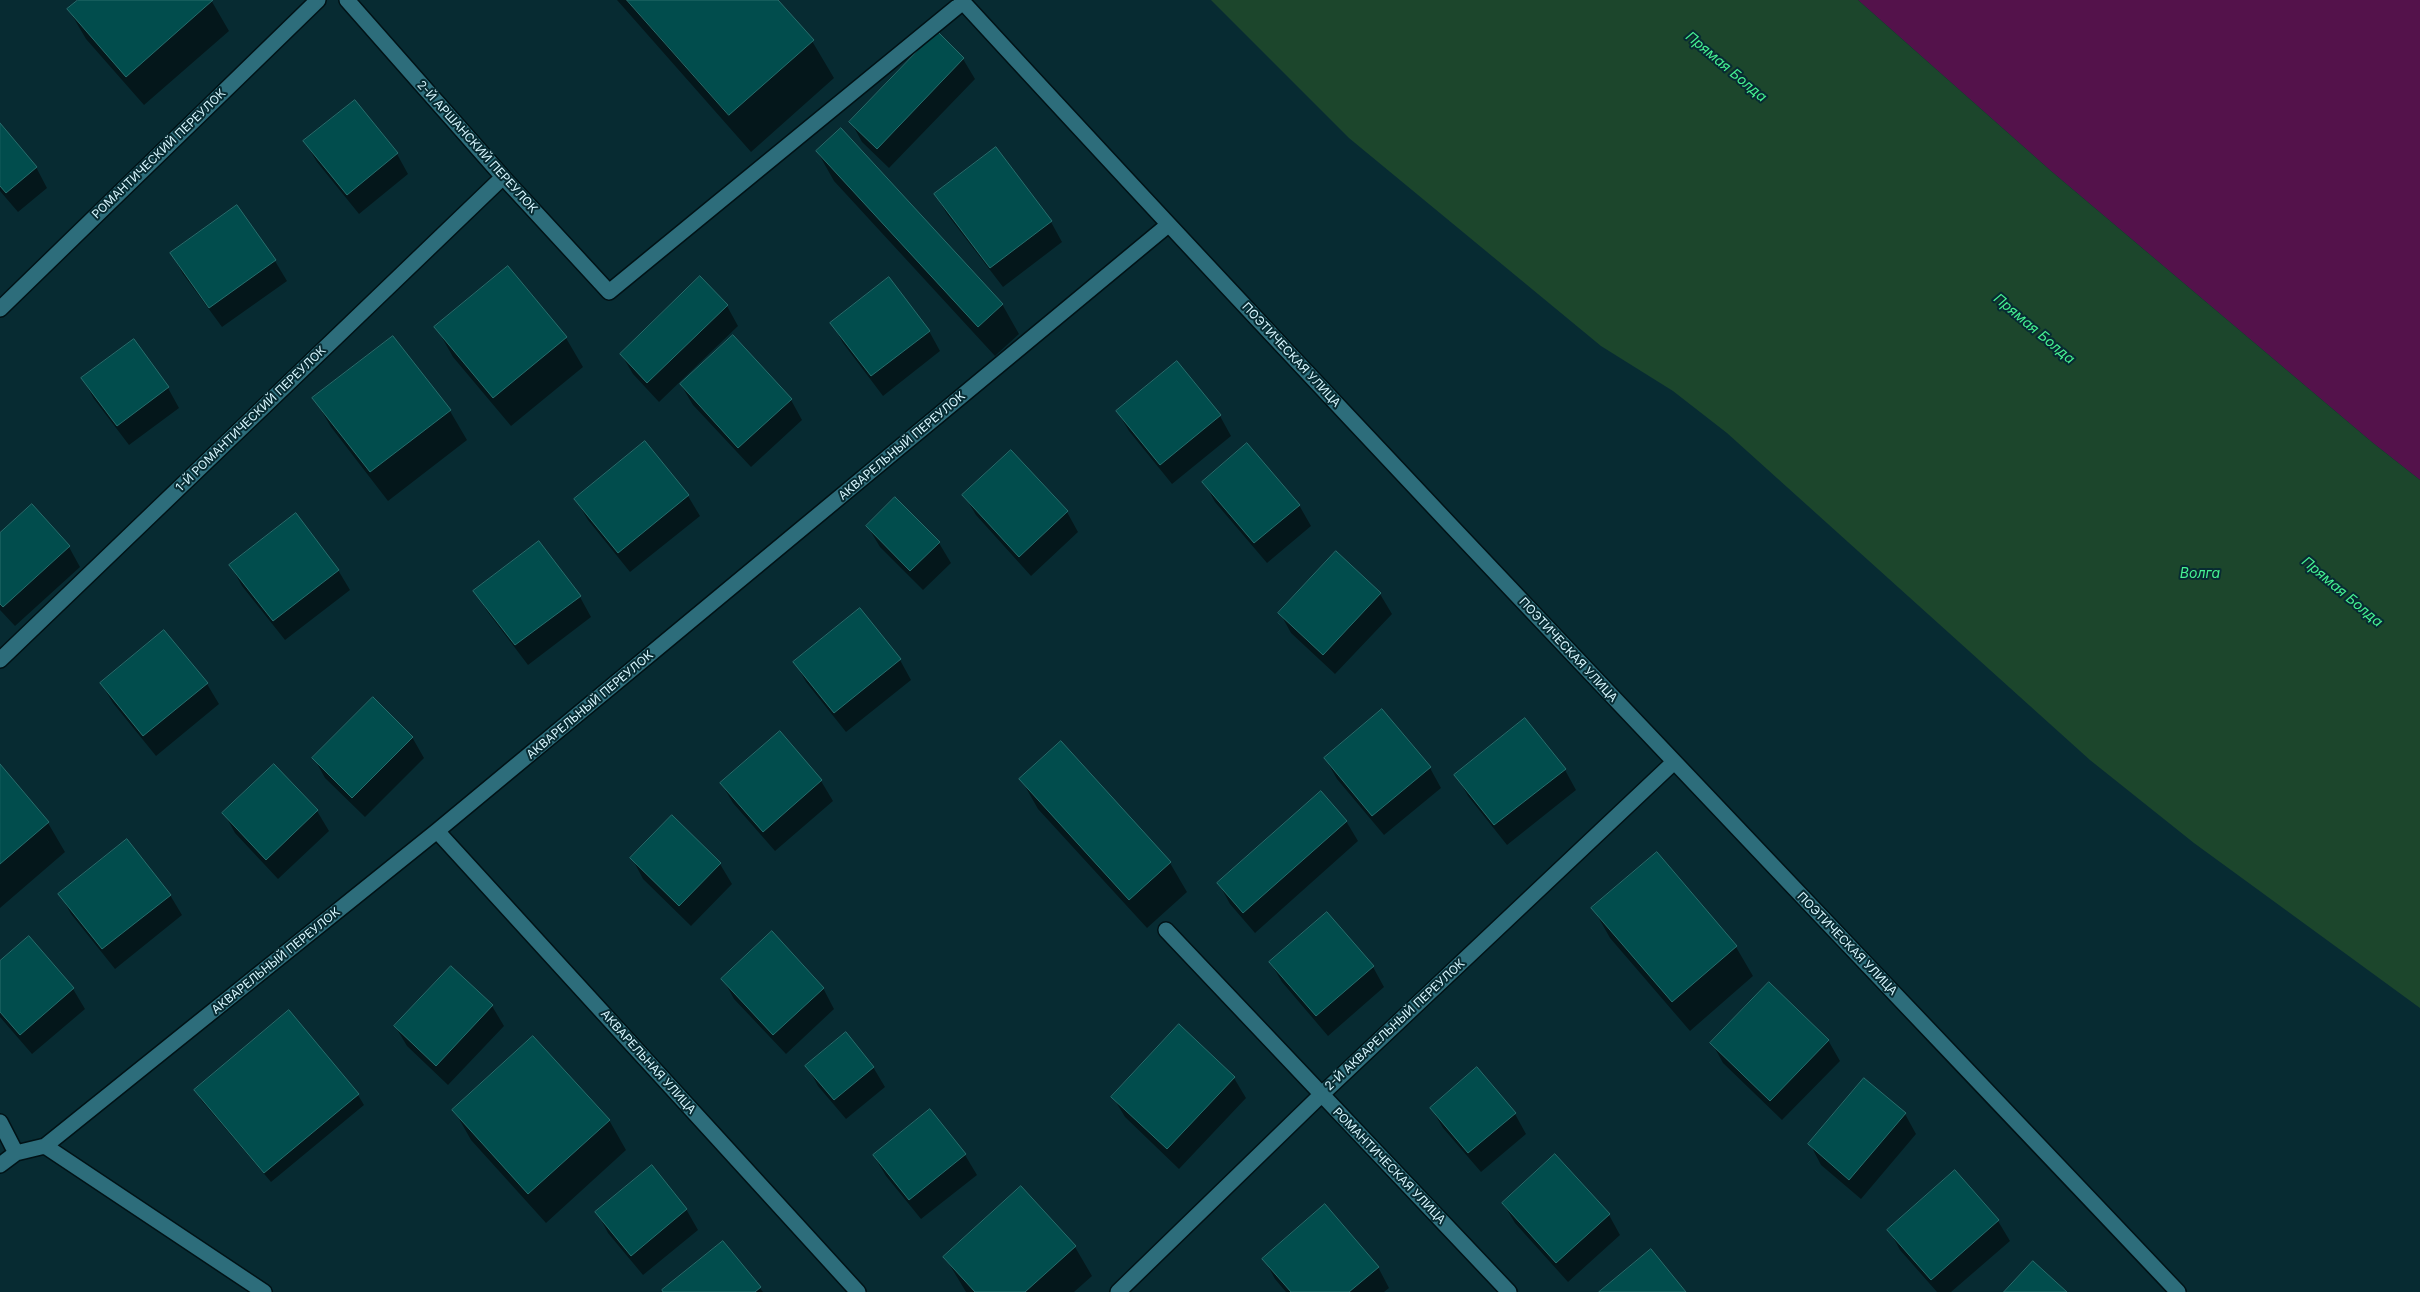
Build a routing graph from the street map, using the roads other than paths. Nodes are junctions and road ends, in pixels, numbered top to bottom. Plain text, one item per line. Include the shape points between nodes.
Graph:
1 (318, 0) edge
2 (347, 0) edge
3 (962, 1) edge
4 (503, 177) junction
5 (1168, 225) junction
6 (0, 308) edge
7 (0, 660) edge
8 (1674, 762) junction
9 (437, 831) junction
10 (1166, 930) dead end
11 (1321, 1095) junction
12 (0, 1122) edge
13 (46, 1146) junction
14 (16, 1153) junction
15 (0, 1166) edge
16 (264, 1292) edge
17 (858, 1292) edge
18 (1118, 1292) edge
19 (1509, 1292) edge
20 (2178, 1292) edge

1 - 6 street, РОМАНТИЧЕСКИЙ ПЕРЕУЛОК
2 - 4 street, 2-Й АРШАНСКИЙ ПЕРЕУЛОК
3 - 4 street, 2-Й АРШАНСКИЙ ПЕРЕУЛОК via 609,292
3 - 5 street, ПОЭТИЧЕСКАЯ УЛИЦА
4 - 7 street, 1-Й РОМАНТИЧЕСКИЙ ПЕРЕУЛОК
5 - 8 street, ПОЭТИЧЕСКАЯ УЛИЦА
5 - 9 street, АКВАРЕЛЬНЫЙ ПЕРЕУЛОК
8 - 11 street, 2-Й АКВАРЕЛЬНЫЙ ПЕРЕУЛОК
8 - 20 street, ПОЭТИЧЕСКАЯ УЛИЦА
9 - 13 street, АКВАРЕЛЬНЫЙ ПЕРЕУЛОК
9 - 17 street, АКВАРЕЛЬНАЯ УЛИЦА
10 - 11 street, РОМАНТИЧЕСКАЯ УЛИЦА
11 - 18 street, 2-Й АКВАРЕЛЬНЫЙ ПЕРЕУЛОК
11 - 19 street, РОМАНТИЧЕСКАЯ УЛИЦА
12 - 14 street
13 - 14 street, АКВАРЕЛЬНЫЙ ПЕРЕУЛОК
13 - 16 street
14 - 15 street, АКВАРЕЛЬНЫЙ ПЕРЕУЛОК

